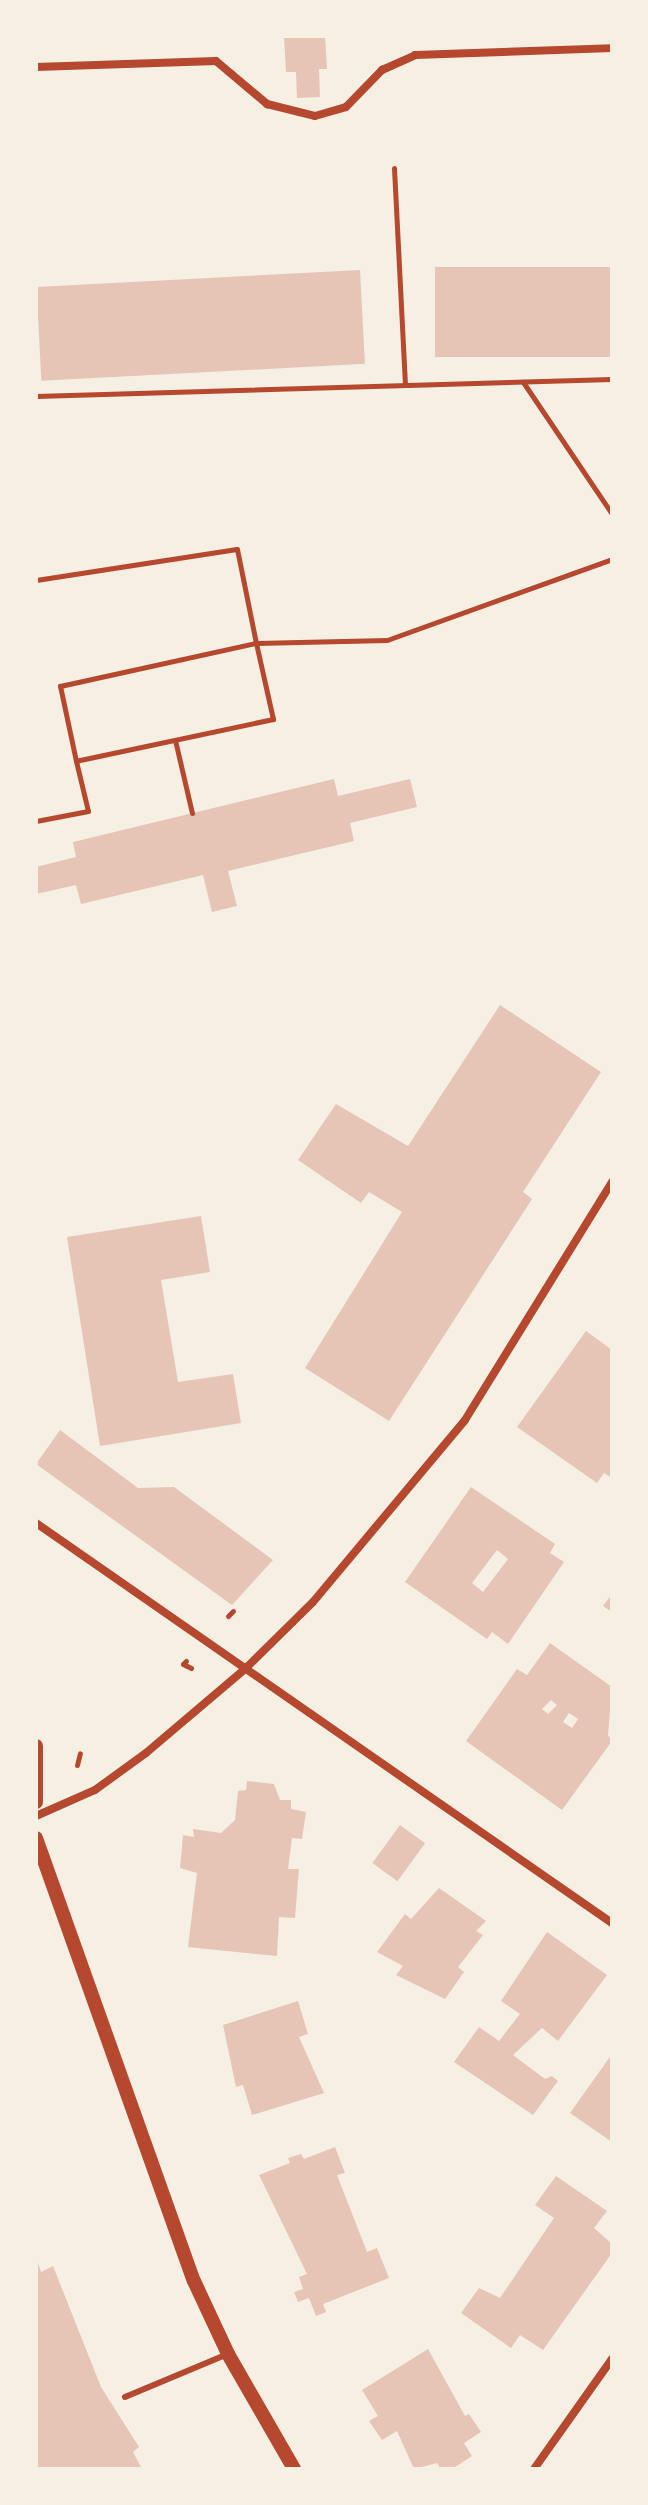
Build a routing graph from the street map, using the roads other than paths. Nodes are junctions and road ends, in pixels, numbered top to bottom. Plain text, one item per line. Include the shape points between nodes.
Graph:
1 (612, 48) edge
2 (36, 67) edge
3 (612, 1182) edge
4 (36, 1523) edge
5 (245, 1669) junction
6 (36, 1746) edge
7 (36, 1802) edge
8 (36, 1816) edge
9 (36, 1838) edge
10 (612, 1923) edge
11 (228, 2354) junction
12 (612, 2359) edge
13 (125, 2397) dead end
14 (294, 2469) edge
15 (534, 2469) edge

1 - 2 street via 415,55 382,70 346,107 315,116 267,104 216,61
3 - 5 street via 520,1338 440,1454 313,1602
4 - 5 street
5 - 8 street via 113,1777
5 - 10 street
6 - 7 street
9 - 11 street via 159,2191
11 - 13 lane
11 - 14 street
12 - 15 street

